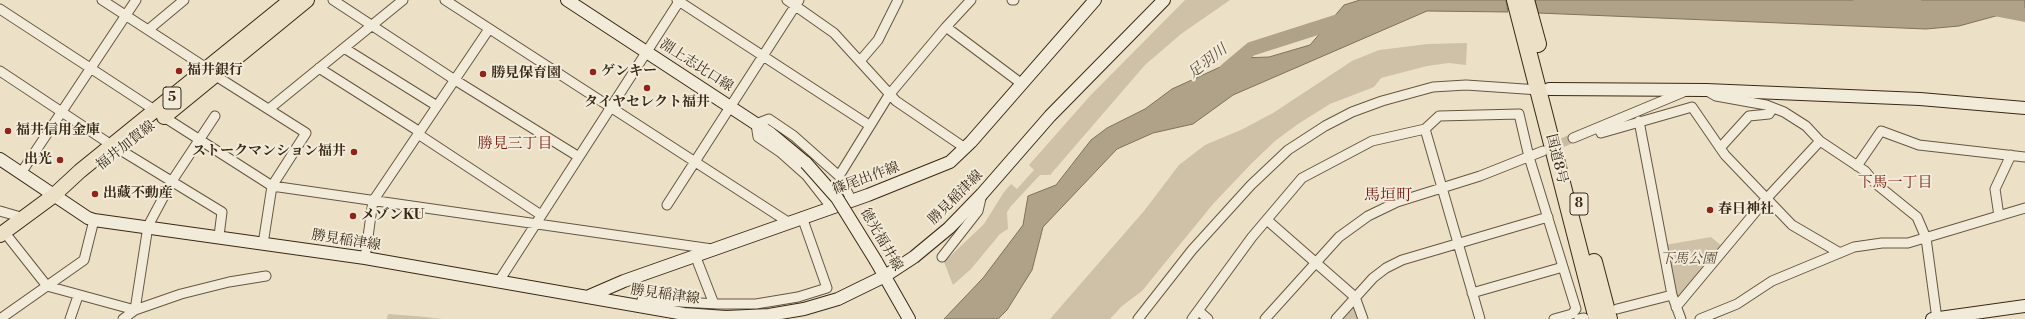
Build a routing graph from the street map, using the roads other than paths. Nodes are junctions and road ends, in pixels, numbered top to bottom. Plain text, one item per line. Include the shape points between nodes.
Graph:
1 (102, 0) edge
2 (136, 0) edge
3 (184, 0) edge
4 (291, 0) edge
5 (307, 0) edge
6 (333, 0) edge
7 (403, 0) edge
8 (445, 0) edge
9 (567, 0) edge
10 (679, 0) edge
11 (787, 0) edge
12 (898, 0) edge
13 (971, 0) edge
14 (1095, 0) edge
15 (1164, 0) edge
16 (1514, 0) edge
17 (1526, 0) edge
18 (797, 3) edge
19 (0, 10) edge
20 (126, 15) junction
21 (371, 26) junction
22 (946, 27) junction
23 (489, 29) junction
24 (148, 30) junction
25 (344, 48) junction
26 (646, 52) junction
27 (763, 56) junction
28 (860, 61) junction
29 (91, 68) junction
30 (318, 68) junction
31 (0, 71) edge
32 (212, 72) junction
33 (455, 80) junction
34 (1022, 84) junction
35 (1691, 89) junction
36 (1544, 90) junction
37 (1706, 90) junction
38 (889, 95) junction
39 (437, 106) junction
40 (730, 106) junction
41 (611, 107) junction
42 (269, 108) junction
43 (1773, 108) junction
44 (2025, 108) edge
45 (62, 111) junction
46 (160, 114) junction
47 (215, 116) dead end
48 (1639, 121) junction
49 (756, 124) junction
50 (869, 125) junction
51 (1599, 128) junction
52 (1424, 129) junction
53 (419, 133) junction
54 (1573, 138) tunnel mouth
55 (199, 139) junction
56 (1820, 141) junction
57 (118, 148) junction
58 (966, 148) junction
59 (1720, 148) junction
60 (1543, 151) tunnel mouth
61 (2011, 155) junction
62 (579, 156) junction
63 (1529, 157) junction
64 (2025, 157) edge
65 (0, 159) edge
66 (695, 160) junction
67 (806, 163) joint
68 (1857, 166) junction
69 (21, 173) junction
70 (839, 176) junction
71 (172, 181) junction
72 (272, 186) junction
73 (1441, 188) junction
74 (982, 194) junction
75 (53, 196) junction
76 (1767, 198) junction
77 (373, 201) junction
78 (852, 201) junction
79 (667, 205) dead end
80 (832, 208) junction
81 (2025, 208) edge
82 (0, 210) edge
83 (1999, 216) junction
84 (802, 217) junction
85 (1548, 217) junction
86 (24, 218) junction
87 (539, 219) junction
88 (94, 220) junction
89 (1267, 220) junction
90 (788, 222) junction
91 (148, 226) junction
92 (5, 236) edge
93 (219, 236) junction
94 (1926, 238) junction
95 (263, 244) junction
96 (1457, 244) junction
97 (712, 249) junction
98 (1840, 253) junction
99 (696, 255) junction
100 (942, 257) dead end
101 (365, 258) junction
102 (1316, 263) junction
103 (1563, 267) junction
104 (266, 276) dead end
105 (887, 279) junction
106 (499, 281) junction
107 (47, 286) junction
108 (1472, 293) junction
109 (1672, 295) junction
110 (78, 296) junction
111 (587, 297) junction
112 (1354, 297) junction
113 (714, 304) junction
114 (640, 306) junction
115 (2025, 306) edge
116 (1676, 307) junction
117 (135, 310) junction
118 (1199, 311) junction
119 (1613, 314) edge
120 (0, 319) edge
121 (70, 319) edge
122 (123, 319) edge
123 (909, 319) edge
124 (1138, 319) edge
125 (1192, 319) edge
126 (1208, 319) edge
127 (1265, 319) edge
128 (1336, 319) edge
129 (1363, 319) edge
130 (1480, 319) edge
131 (1554, 319) edge
132 (1587, 319) edge
133 (1681, 319) edge
134 (1700, 319) edge
135 (1936, 319) edge

1 - 20 street
2 - 20 street
3 - 24 street
4 - 32 main road, 福井加賀線 / 5
5 - 32 main road, 福井加賀線 / 5
6 - 21 street
7 - 21 street
8 - 23 street
9 - 26 main road, 淵上志比口線
10 - 26 street
10 - 27 street
11 - 18 street
12 - 28 street via 878,40
13 - 22 street
14 - 34 main road, 篠尾出作線
15 - 74 main road, 勝見稲津線 via 1050,116
16 - 36 highway, 国道8号 / 8
17 - 36 highway, 国道8号 / 8
18 - 27 street
18 - 28 street via 834,33
19 - 29 street
20 - 24 street
20 - 29 street
21 - 25 street
21 - 33 street
22 - 34 street
22 - 38 street
23 - 33 street
23 - 41 street
24 - 32 street
25 - 30 street
25 - 39 street
26 - 40 main road, 淵上志比口線
26 - 41 street
27 - 40 street
27 - 50 street
28 - 38 street
29 - 45 street
29 - 46 street
30 - 42 street
30 - 53 street
31 - 45 street
32 - 42 street
32 - 46 main road, 福井加賀線 / 5
33 - 39 street
33 - 62 street
34 - 58 main road, 篠尾出作線
35 - 36 main road
35 - 37 main road
35 - 51 street
36 - 119 highway, 国道8号 / 8
36 - 124 street via 1466,85 1433,88 1382,101 1325,126 1288,150 1251,185 1192,250
36 - 132 highway, 国道8号 / 8
37 - 43 street via 1716,96
37 - 44 main road via 1920,99
38 - 50 street
38 - 58 street
39 - 53 street
40 - 49 main road, 淵上志比口線
40 - 66 street
41 - 62 street
41 - 66 street
42 - 72 street via 306,133
43 - 56 street via 1806,126
43 - 59 street via 1769,114 1750,116
45 - 57 street
45 - 69 street
46 - 55 street
46 - 57 main road, 福井加賀線 / 5
47 - 55 street
48 - 51 street via 1601,133
48 - 59 street via 1692,107
48 - 109 street
49 - 67 main road, 淵上志比口線
49 - 70 street via 768,119 777,124
49 - 80 street via 758,137 807,176
50 - 70 street
51 - 54 street
52 - 63 street via 1439,116 1519,114
52 - 73 street
52 - 89 street via 1372,140 1302,178
53 - 77 street
53 - 87 street
55 - 71 street
55 - 72 street
56 - 68 street
56 - 76 street
57 - 71 street
57 - 75 main road, 福井加賀線 / 5 via 80,171
58 - 78 main road, 篠尾出作線 via 941,167
59 - 76 street
60 - 63 street
61 - 64 street
61 - 68 street via 1918,145 1881,131
61 - 83 street via 1994,189
62 - 87 street
63 - 73 street
63 - 85 street
65 - 69 main road, 勝見稲津線
66 - 79 street
66 - 90 street
67 - 105 main road, 徳光福井線, bridge via 837,198
68 - 94 street via 1917,217
69 - 75 main road, 勝見稲津線
70 - 78 street
71 - 91 street
71 - 93 street via 222,212
72 - 77 street
72 - 95 street
73 - 96 street
73 - 102 street via 1397,202 1368,216 1340,237
74 - 100 street via 978,210
74 - 105 main road, 勝見稲津線 via 949,228
75 - 86 main road, 福井加賀線 / 5
75 - 88 main road, 勝見稲津線
76 - 98 street via 1792,225
76 - 116 street
77 - 87 street
77 - 101 street
78 - 80 main road, 篠尾出作線
80 - 84 main road, 篠尾出作線
81 - 83 street
82 - 86 street
83 - 94 street
84 - 90 main road, 篠尾出作線
84 - 113 street via 826,288 798,297 756,304
85 - 96 street
85 - 103 street
86 - 92 main road, 福井加賀線 / 5
87 - 97 street
87 - 106 street
88 - 91 main road, 勝見稲津線
88 - 107 street via 84,260
89 - 102 street
89 - 118 street
90 - 97 main road, 篠尾出作線
91 - 93 main road, 勝見稲津線
91 - 117 street
92 - 107 street
93 - 95 main road, 勝見稲津線
94 - 98 street via 1908,243 1867,244
94 - 135 street
95 - 101 main road, 勝見稲津線
96 - 108 street
96 - 112 street via 1402,260 1386,268
97 - 99 main road, 篠尾出作線
98 - 134 street via 1772,281 1737,304
99 - 111 main road, 篠尾出作線
99 - 113 street
101 - 106 main road, 勝見稲津線
102 - 112 street
102 - 127 street
103 - 108 street
103 - 131 street via 1576,309 1572,314
104 - 117 street via 181,294
105 - 114 main road, 勝見稲津線 via 838,299 804,309 769,315 726,317 684,314
105 - 123 main road, 徳光福井線
106 - 111 main road, 勝見稲津線
107 - 110 street
107 - 120 street
108 - 130 street
109 - 116 street
109 - 119 street
110 - 117 street
110 - 121 street
111 - 114 main road, 勝見稲津線
112 - 128 street
112 - 129 street
113 - 114 street via 642,300
115 - 135 main road
116 - 133 street
117 - 122 street
118 - 125 street
118 - 126 street

